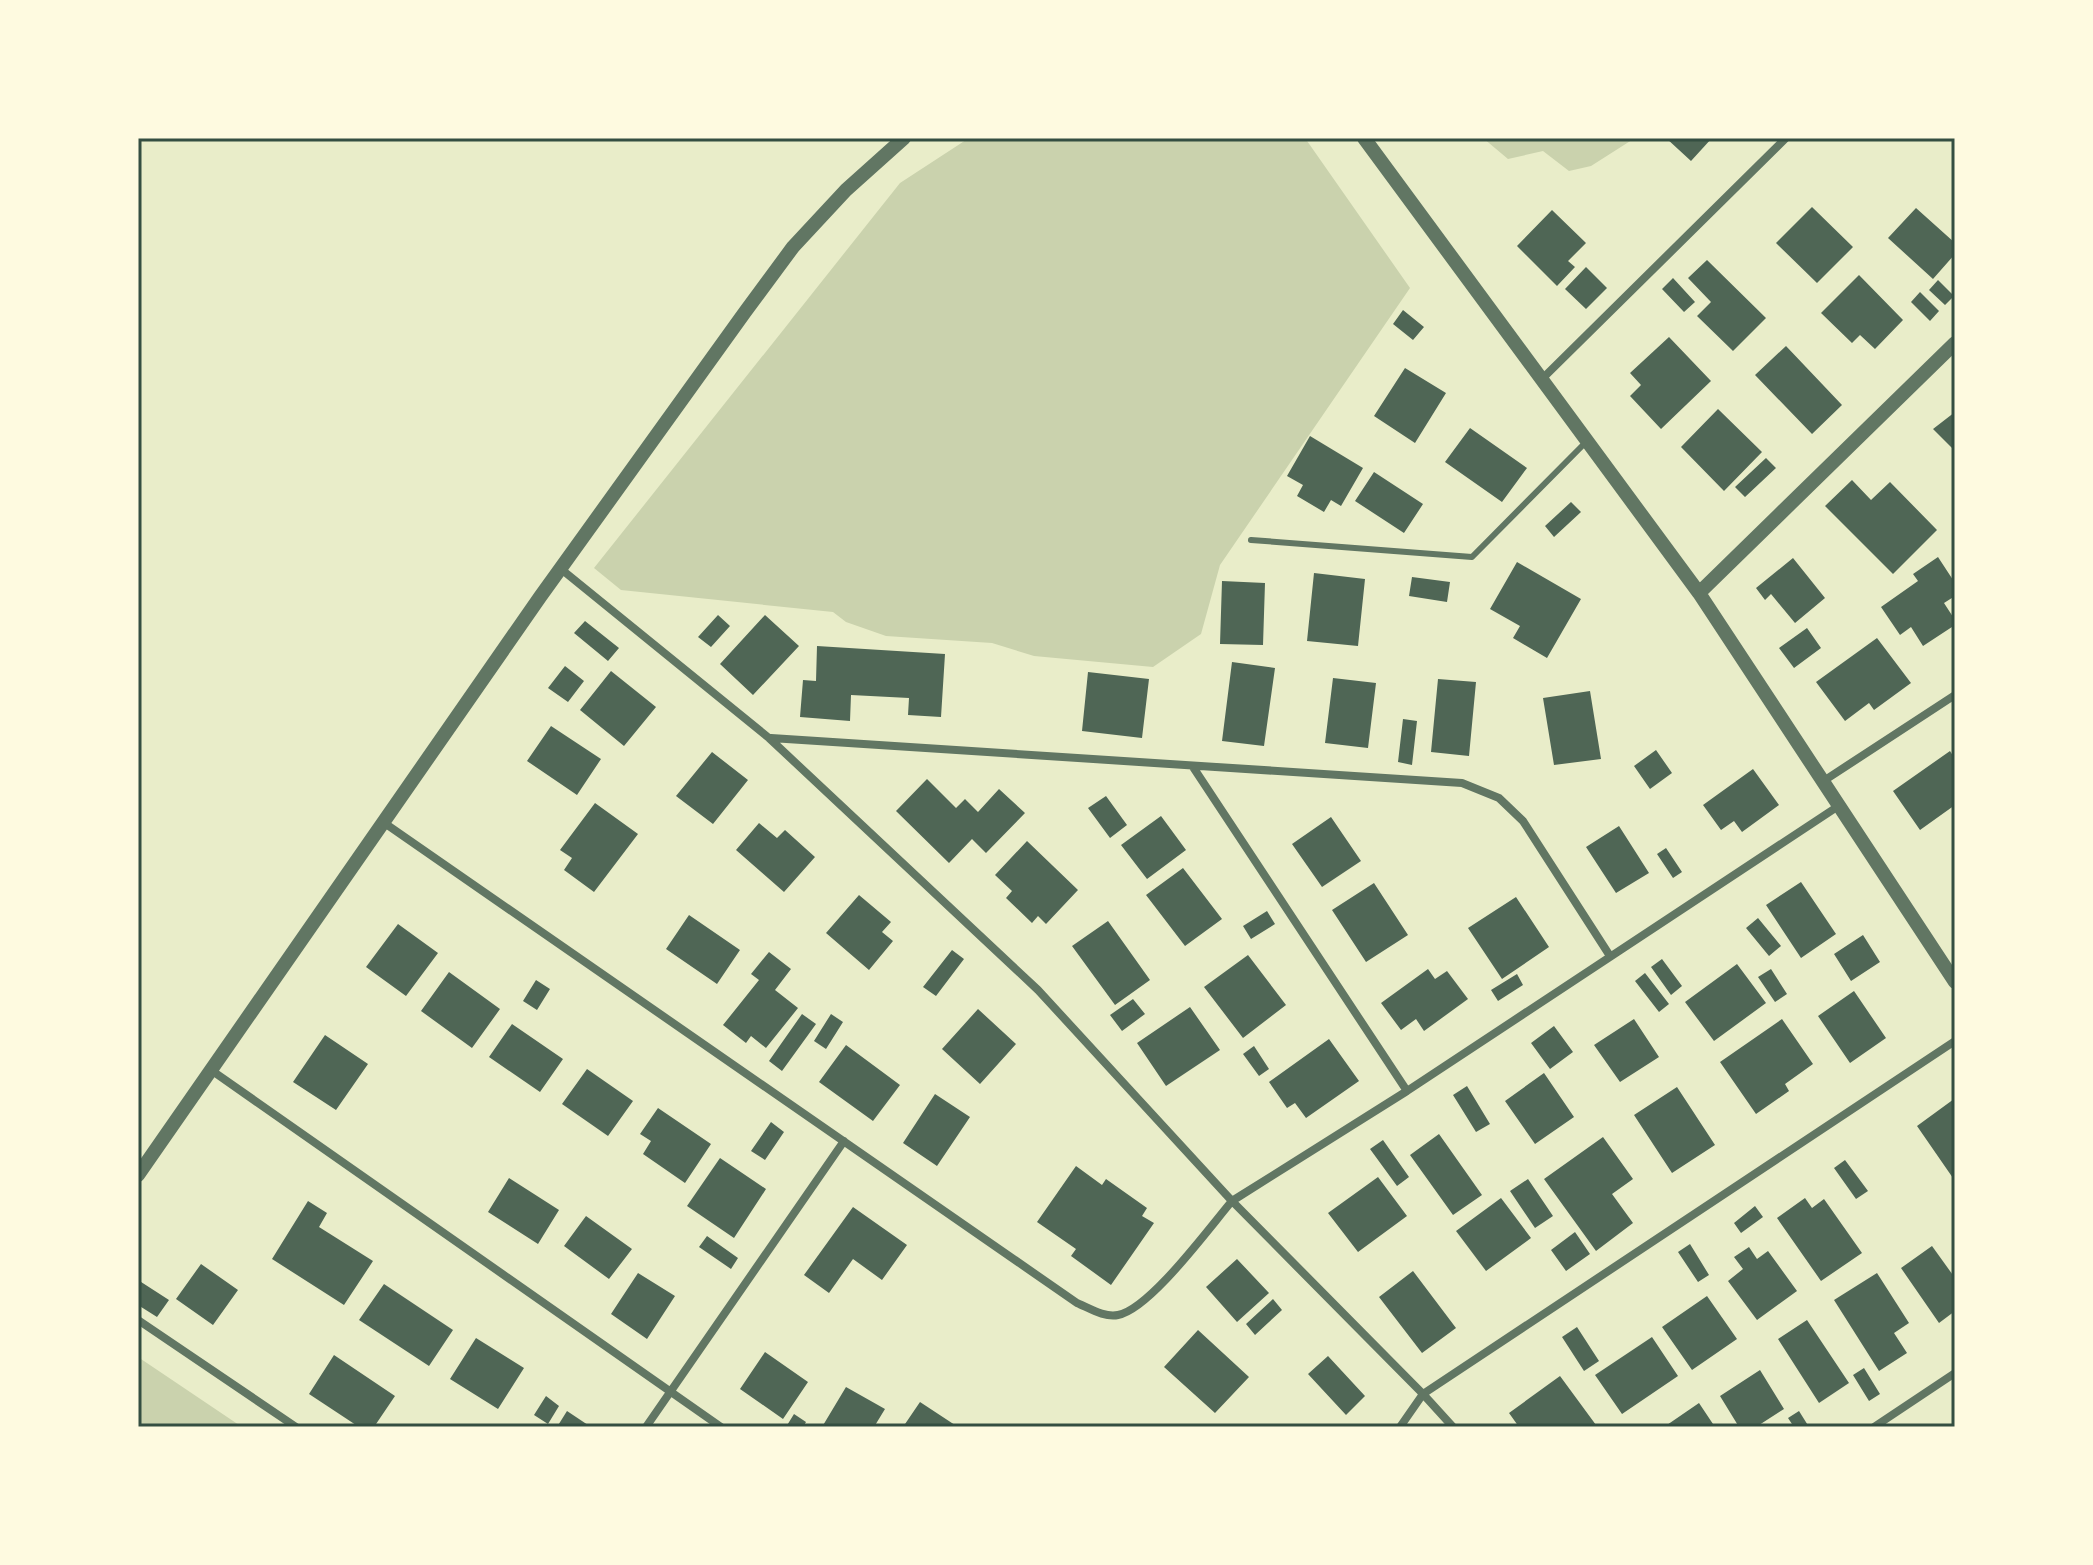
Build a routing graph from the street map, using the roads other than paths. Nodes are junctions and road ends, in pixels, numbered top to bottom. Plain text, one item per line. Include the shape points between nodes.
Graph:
1 (904, 138) edge
2 (1364, 138) edge
3 (1786, 138) edge
4 (1955, 343) edge
5 (1540, 381) junction
6 (1587, 441) junction
7 (1251, 540) dead end
8 (561, 569) junction
9 (1699, 593) junction
10 (1955, 695) edge
11 (769, 738) junction
12 (1193, 767) junction
13 (1822, 782) junction
14 (1837, 807) junction
15 (383, 822) junction
16 (1610, 956) junction
17 (1950, 960) edge
18 (1955, 982) edge
19 (1955, 1041) edge
20 (211, 1070) junction
21 (1407, 1091) junction
22 (844, 1141) junction
23 (138, 1175) edge
24 (1232, 1201) junction
25 (138, 1320) edge
26 (1955, 1373) edge
27 (671, 1393) junction
28 (1423, 1394) junction
29 (296, 1427) edge
30 (646, 1427) edge
31 (721, 1427) edge
32 (1400, 1427) edge
33 (1453, 1427) edge
34 (1874, 1427) edge

1 - 8 street via 793,247
2 - 5 street
3 - 5 street
4 - 9 street
5 - 6 street
6 - 7 lane via 1472,557
6 - 9 street
8 - 11 street
8 - 15 street
9 - 13 street
10 - 13 street
11 - 12 street
11 - 24 street via 1038,990
12 - 16 street via 1462,783 1499,798 1523,821
12 - 21 street
13 - 14 street
14 - 16 street
14 - 17 street
15 - 20 street
15 - 22 street
16 - 21 street
17 - 18 street
19 - 28 street
20 - 23 street
20 - 27 street
21 - 24 street
22 - 24 street via 1077,1303 1116,1316 1148,1299
22 - 27 street
24 - 28 street
25 - 29 street
26 - 34 street
27 - 30 street
27 - 31 street
28 - 32 street
28 - 33 street

